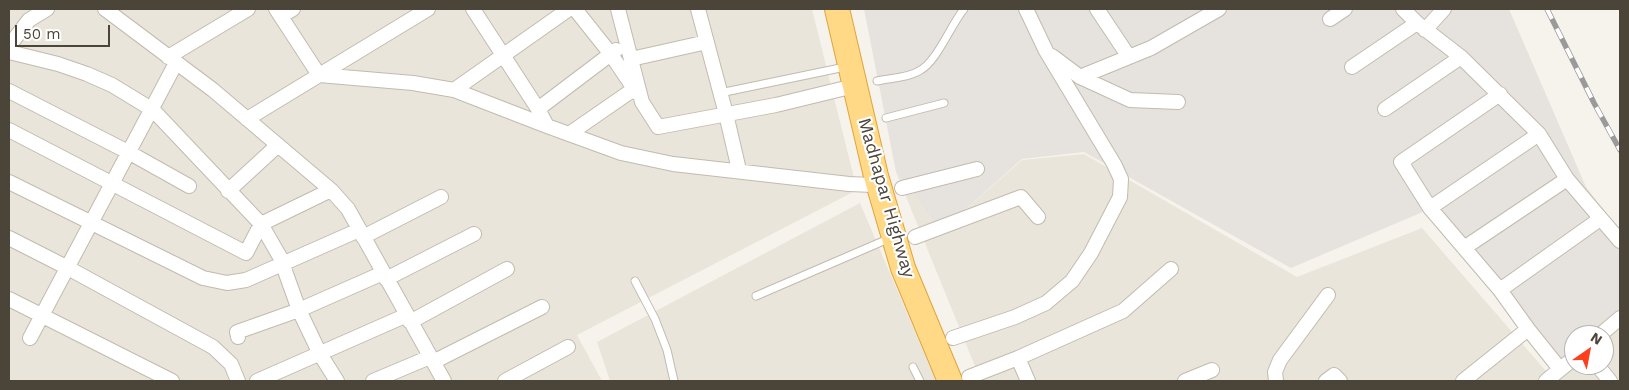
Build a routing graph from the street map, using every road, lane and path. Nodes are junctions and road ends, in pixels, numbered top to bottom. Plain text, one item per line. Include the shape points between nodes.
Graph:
1 (47, 9) edge
2 (105, 9) edge
3 (248, 9) edge
4 (293, 9) edge
5 (428, 9) edge
6 (473, 9) edge
7 (569, 9) edge
8 (576, 9) edge
9 (618, 9) edge
10 (698, 9) edge
11 (837, 9) edge
12 (853, 9) edge
13 (964, 9) edge
14 (1026, 9) edge
15 (1097, 9) edge
16 (1220, 9) edge
17 (1345, 9) edge
18 (1404, 9) edge
19 (1444, 9) edge
20 (278, 12) edge
21 (1330, 19) dead end
22 (1421, 27) junction
23 (707, 42) junction
24 (627, 43) junction
25 (9, 46) edge
26 (1046, 51) junction
27 (9, 52) edge
28 (610, 54) junction
29 (503, 56) junction
30 (1129, 57) junction
31 (1461, 57) junction
32 (631, 59) junction
33 (172, 60) junction
34 (845, 67) dead end
35 (1352, 67) dead end
36 (319, 75) junction
37 (1080, 77) junction
38 (877, 81) dead end
39 (850, 87) dead end
40 (634, 89) junction
41 (454, 90) junction
42 (9, 91) edge
43 (720, 93) junction
44 (1500, 94) junction
45 (642, 102) junction
46 (1178, 102) dead end
47 (944, 104) dead end
48 (538, 109) junction
49 (1385, 109) dead end
50 (153, 110) junction
51 (726, 114) junction
52 (886, 118) dead end
53 (247, 119) junction
54 (547, 126) junction
55 (9, 130) edge
56 (569, 134) junction
57 (1539, 134) junction
58 (278, 145) junction
59 (130, 153) junction
60 (977, 169) dead end
61 (739, 170) junction
62 (1567, 179) junction
63 (9, 182) edge
64 (114, 183) junction
65 (873, 185) dead end
66 (189, 186) dead end
67 (902, 188) dead end
68 (331, 190) junction
69 (228, 191) junction
70 (441, 197) dead end
71 (1430, 208) junction
72 (1038, 217) dead end
73 (1600, 219) junction
74 (92, 223) junction
75 (261, 224) junction
76 (361, 233) junction
77 (474, 234) dead end
78 (914, 237) dead end
79 (9, 238) edge
80 (888, 239) dead end
81 (1620, 241) edge
82 (1464, 248) junction
83 (282, 263) junction
84 (68, 268) junction
85 (1171, 269) dead end
86 (507, 270) dead end
87 (385, 276) junction
88 (635, 281) dead end
89 (1500, 290) junction
90 (1328, 295) dead end
91 (756, 296) dead end
92 (9, 299) edge
93 (542, 307) dead end
94 (298, 310) junction
95 (42, 316) junction
96 (408, 318) junction
97 (1528, 330) junction
98 (238, 337) dead end
99 (30, 338) dead end
100 (954, 338) dead end
101 (568, 347) dead end
102 (320, 354) junction
103 (1018, 358) junction
104 (432, 360) junction
105 (1564, 366) edge
106 (913, 367) dead end
107 (1560, 369) junction
108 (1212, 370) dead end
109 (961, 380) edge
110 (172, 381) edge
111 (238, 381) edge
112 (257, 381) edge
113 (337, 381) edge
114 (372, 381) edge
115 (444, 381) edge
116 (505, 381) edge
117 (674, 381) edge
118 (920, 381) edge
119 (1028, 381) edge
120 (1185, 381) edge
121 (1276, 381) edge
122 (1326, 381) edge
123 (1340, 381) edge
124 (1463, 381) edge
125 (1546, 381) edge

1 - 25 street via 29,20
2 - 33 street
3 - 33 street
4 - 20 street
5 - 36 street
6 - 29 street
7 - 29 street
8 - 28 street
9 - 24 street
10 - 23 street
11 - 109 highway, Madhapar Highway via 876,176 903,268
12 - 109 highway, Madhapar Highway via 913,256
13 - 38 lane via 925,68 917,73
14 - 26 street
15 - 30 street
16 - 30 street
17 - 21 street
18 - 22 street
19 - 22 street
20 - 36 street
22 - 31 street
22 - 35 street
23 - 32 street
23 - 43 street
24 - 28 street
24 - 32 street
26 - 37 street
26 - 100 street via 1114,164 1121,178 1120,197 1091,253 1072,281 1046,303
27 - 50 street via 87,74
28 - 40 street
28 - 48 street
29 - 41 street
29 - 48 street
30 - 37 street
31 - 44 street
31 - 49 street
32 - 45 street
33 - 50 street
33 - 53 street
34 - 43 lane
36 - 41 street
36 - 53 street
37 - 46 street via 1130,100
39 - 51 street
40 - 45 street
40 - 56 street
41 - 54 street
42 - 59 street
43 - 51 street
44 - 57 street
44 - 71 street via 1402,162
45 - 51 street via 658,127
47 - 52 lane
48 - 54 street
50 - 59 street
50 - 69 street
51 - 61 street
53 - 58 street
54 - 56 street
55 - 64 street
56 - 61 street via 622,153 673,164
57 - 62 street
57 - 71 street
58 - 68 street
58 - 69 street
59 - 64 street
59 - 66 street
60 - 67 street
61 - 65 street
62 - 73 street
62 - 82 street
63 - 74 street
64 - 74 street
64 - 75 street via 246,253
68 - 75 street
68 - 76 street via 348,209
69 - 75 street
70 - 76 street
71 - 82 street
72 - 78 street via 1021,196
73 - 81 street
73 - 89 street
74 - 83 street via 211,280 227,283 246,280
74 - 84 street
75 - 83 street
76 - 83 street
76 - 87 street
77 - 87 street
79 - 84 street
80 - 91 lane
82 - 89 street
83 - 94 street
84 - 95 street
84 - 111 street via 213,347 232,364
85 - 103 street via 1123,311
86 - 96 street
87 - 94 street
87 - 96 street
88 - 117 lane via 655,319
89 - 97 street
90 - 121 street via 1280,360 1275,372
92 - 95 street
93 - 104 street
94 - 98 street via 237,332
94 - 102 street
95 - 99 street
95 - 110 street
96 - 102 street
96 - 104 street
97 - 107 street
97 - 124 street
101 - 116 street
102 - 112 street
102 - 113 street
103 - 109 street
103 - 119 street
104 - 114 street
104 - 115 street
105 - 107 street
106 - 118 lane
107 - 125 street
108 - 120 street
122 - 123 street via 1334,375

